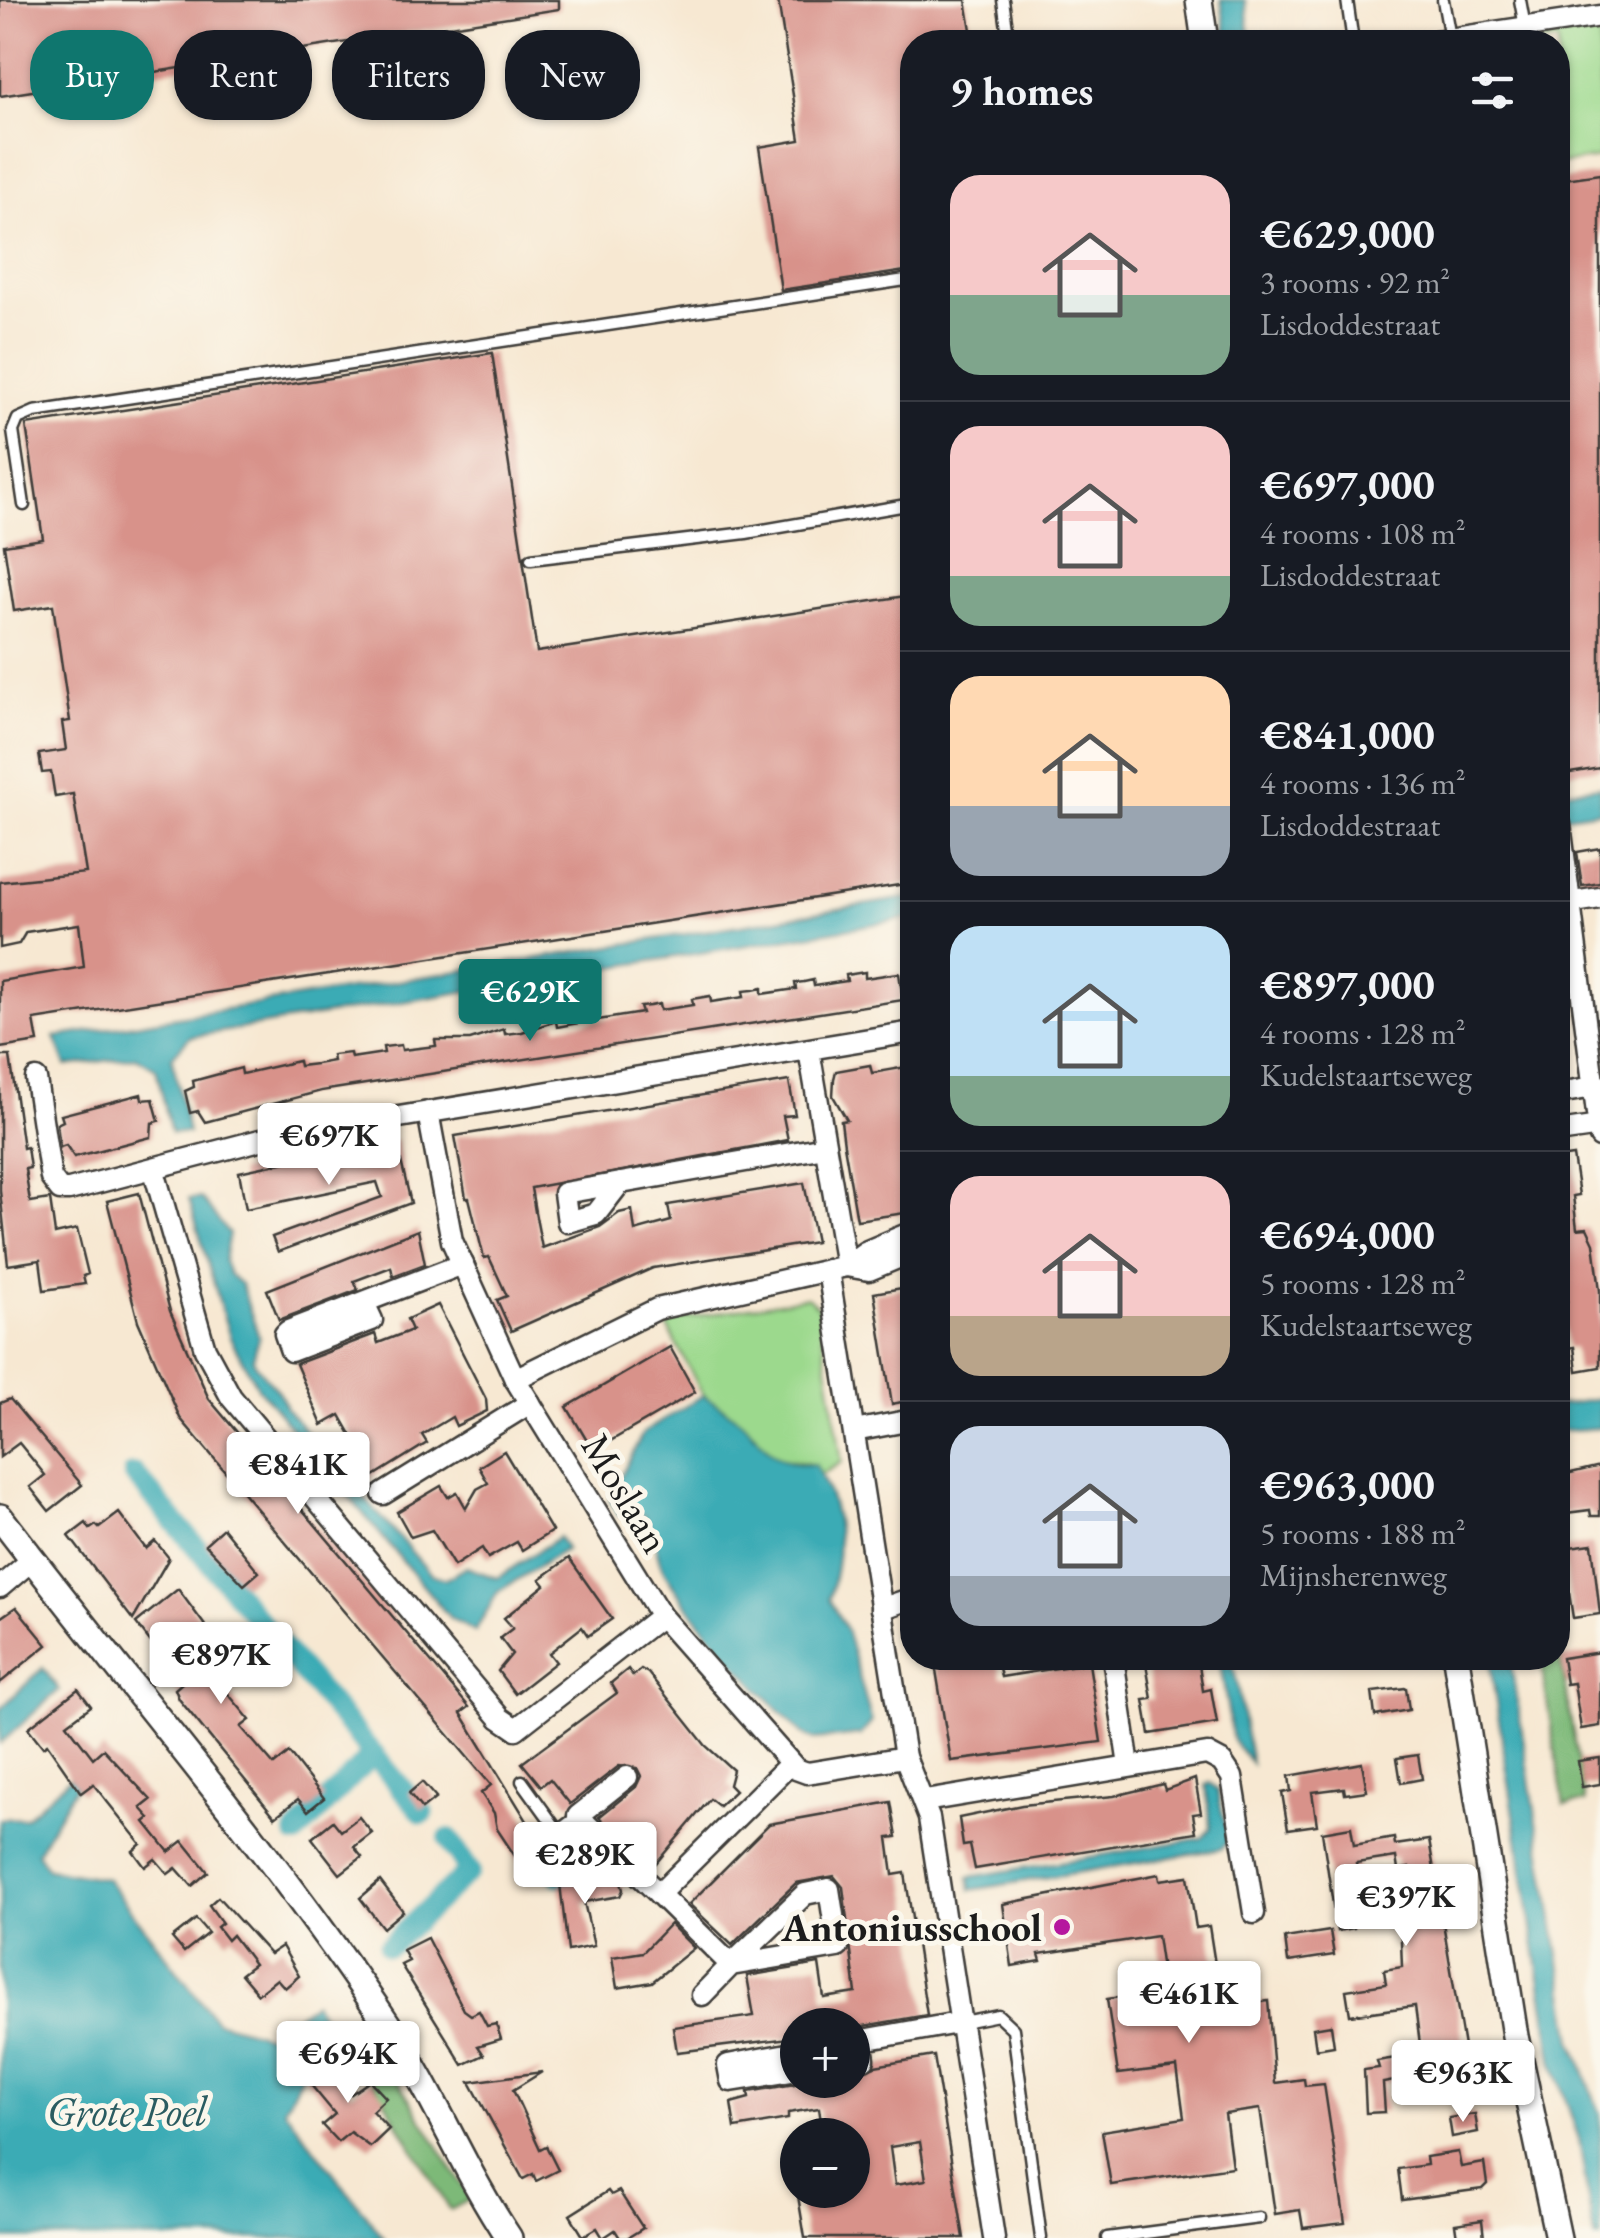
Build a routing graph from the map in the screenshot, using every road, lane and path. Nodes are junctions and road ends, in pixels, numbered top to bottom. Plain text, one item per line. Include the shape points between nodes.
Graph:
1 (1004, 0) edge
2 (1198, 0) edge
3 (1347, 0) edge
4 (1444, 0) edge
5 (1520, 0) edge
6 (1600, 16) edge
7 (1525, 28) junction
8 (1008, 30) edge
9 (1203, 30) edge
10 (1351, 30) edge
11 (1449, 30) edge
12 (1511, 30) edge
13 (900, 281) edge
14 (24, 505) dead end
15 (900, 506) edge
16 (531, 559) dead end
17 (1600, 898) edge
18 (1570, 902) edge
19 (1570, 928) edge
20 (900, 1034) edge
21 (810, 1050) junction
22 (36, 1079) dead end
23 (1596, 1087) edge
24 (1570, 1091) edge
25 (428, 1112) junction
26 (1599, 1130) edge
27 (1570, 1131) edge
28 (825, 1147) junction
29 (154, 1170) junction
30 (620, 1183) dead end
31 (900, 1237) edge
32 (900, 1257) edge
33 (463, 1264) junction
34 (837, 1268) junction
35 (365, 1304) dead end
36 (515, 1380) junction
37 (530, 1403) junction
38 (900, 1422) edge
39 (854, 1431) junction
40 (383, 1494) dead end
41 (0, 1517) edge
42 (33, 1560) junction
43 (0, 1587) edge
44 (900, 1602) edge
45 (882, 1609) junction
46 (660, 1616) junction
47 (1115, 1670) edge
48 (1458, 1670) edge
49 (904, 1756) junction
50 (790, 1764) junction
51 (1128, 1766) junction
52 (627, 1777) dead end
53 (522, 1780) dead end
54 (925, 1801) junction
55 (578, 1816) junction
56 (658, 1894) junction
57 (1254, 1913) dead end
58 (731, 1965) junction
59 (702, 1996) dead end
60 (963, 2022) junction
61 (870, 2039) edge
62 (780, 2055) edge
63 (780, 2073) edge
64 (1259, 2218) dead end
65 (509, 2238) edge
66 (994, 2238) edge
67 (1041, 2238) edge
68 (1107, 2238) edge
69 (1558, 2238) edge

1 - 8 lane
2 - 9 street
3 - 10 lane
4 - 11 lane
5 - 7 lane
6 - 7 street
7 - 12 street
13 - 14 lane via 34,412 18,419 13,431
15 - 16 lane
17 - 18 street
19 - 23 street
20 - 21 street
21 - 25 street
21 - 28 street
22 - 29 street via 53,1184 68,1190
23 - 24 street
23 - 26 street
25 - 29 street via 260,1140
25 - 33 street, Moslaan via 452,1241
26 - 27 street
28 - 30 street
28 - 34 street
29 - 46 street via 205,1348 231,1397 500,1718 516,1729
31 - 34 street
32 - 34 street via 870,1270
33 - 35 street
33 - 36 street, Moslaan
34 - 36 street via 656,1310
34 - 39 street
36 - 37 street, Moslaan
37 - 40 street
37 - 46 street, Moslaan
38 - 39 street
39 - 45 street
41 - 42 street
42 - 43 street
42 - 65 street via 379,2011
44 - 45 street
45 - 49 street
46 - 50 street, Moslaan
47 - 51 street
48 - 69 street via 1514,2036
49 - 50 street via 808,1773
49 - 54 street
50 - 56 street
51 - 54 street
51 - 57 street via 1207,1754 1222,1762 1232,1778
52 - 55 street
53 - 55 lane via 558,1831
54 - 60 street
55 - 56 street
56 - 58 street
58 - 58 street via 805,1894 829,1889 838,1947
58 - 59 street
60 - 61 street
60 - 66 street
60 - 67 lane via 998,2015 1013,2029
62 - 63 street via 728,2065 731,2080
64 - 68 lane

